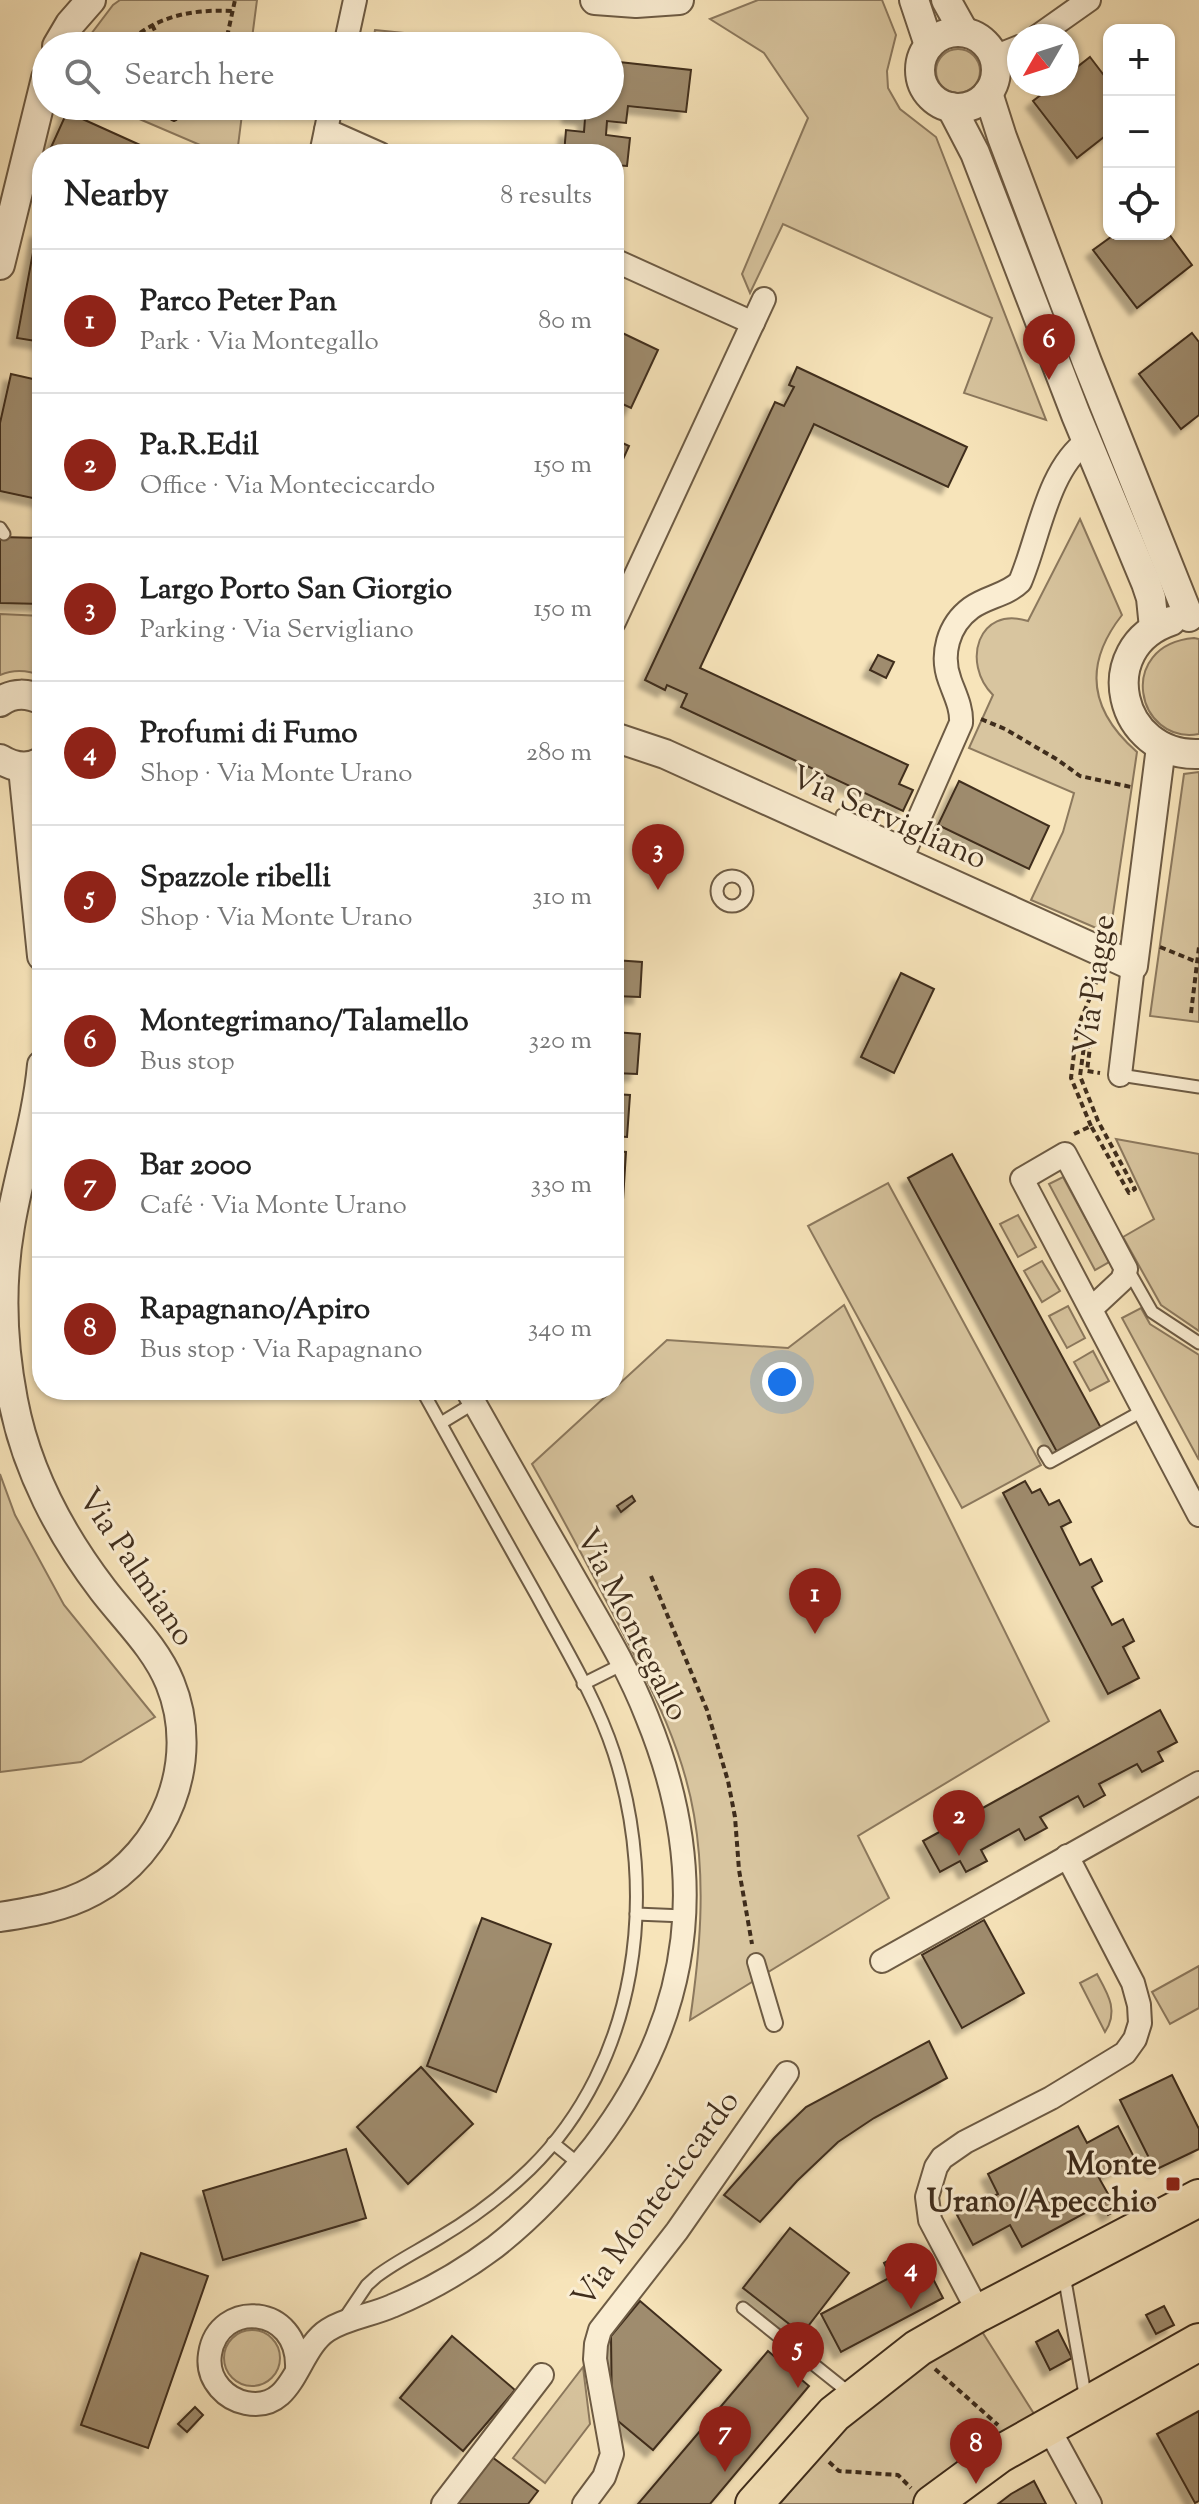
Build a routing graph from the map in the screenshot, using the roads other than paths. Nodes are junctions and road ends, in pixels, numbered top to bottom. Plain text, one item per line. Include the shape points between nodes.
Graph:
1 (91, 0) edge
2 (355, 0) edge
3 (595, 0) edge
4 (679, 0) edge
5 (914, 0) edge
6 (946, 0) edge
7 (1089, 0) edge
8 (1055, 24) edge
9 (65, 32) edge
10 (348, 32) edge
11 (964, 32) junction
12 (929, 45) junction
13 (1006, 52) edge
14 (988, 93) junction
15 (951, 107) junction
16 (36, 120) edge
17 (328, 120) edge
18 (326, 130) junction
19 (323, 144) edge
20 (358, 144) edge
21 (0, 265) edge
22 (624, 265) edge
23 (764, 299) dead end
24 (753, 323) junction
25 (1087, 441) junction
26 (624, 600) edge
27 (1194, 617) edge
28 (1154, 628) junction
29 (32, 696) edge
30 (0, 702) edge
31 (624, 740) edge
32 (1161, 747) junction
33 (1199, 754) edge
34 (22, 763) edge
35 (842, 815) dead end
36 (904, 854) junction
37 (32, 860) edge
38 (1120, 960) junction
39 (1120, 1075) joint
40 (1199, 1087) edge
41 (32, 1131) edge
42 (1125, 1264) junction
43 (1092, 1308) junction
44 (1199, 1343) edge
45 (428, 1400) edge
46 (468, 1400) edge
47 (473, 1400) edge
48 (1144, 1410) junction
49 (441, 1423) junction
50 (1044, 1452) dead end
51 (1199, 1515) edge
52 (623, 1664) junction
53 (583, 1684) junction
54 (1199, 1783) edge
55 (1067, 1856) junction
56 (636, 1914) junction
57 (684, 1916) junction
58 (0, 1917) edge
59 (882, 1961) dead end
60 (756, 1962) road end
61 (774, 2023) dead end
62 (787, 2073) dead end
63 (553, 2143) junction
64 (579, 2164) junction
65 (1199, 2198) edge
66 (1063, 2269) junction
67 (743, 2308) dead end
68 (979, 2313) junction
69 (273, 2320) junction
70 (334, 2327) junction
71 (1199, 2342) edge
72 (297, 2369) junction
73 (542, 2375) dead end
74 (854, 2396) junction
75 (1087, 2405) junction
76 (1048, 2427) junction
77 (924, 2498) edge
78 (443, 2504) edge
79 (584, 2504) edge
80 (754, 2504) edge
81 (1090, 2504) edge

1 - 9 street
2 - 10 street
3 - 4 street
5 - 12 street
6 - 11 street
7 - 8 street
11 - 12 street via 945,34
11 - 13 street
12 - 15 street via 920,77 931,97
13 - 14 street
14 - 15 street via 968,106
14 - 27 street via 1092,374
15 - 25 street via 972,146
16 - 21 street
17 - 18 street
18 - 19 street
18 - 20 street
22 - 24 street
23 - 24 street
24 - 26 street
25 - 28 street via 1149,591
25 - 36 street via 1057,478 1020,582 968,610 949,635 948,673 961,723
27 - 28 street
28 - 32 street via 1130,656 1123,688 1132,719
29 - 30 street via 16,694
31 - 36 street, Via Servigliano
32 - 33 street
32 - 38 street, Via Piagge
34 - 37 street
35 - 36 lane
36 - 38 street, Via Servigliano
38 - 39 street, Via Piagge
39 - 40 lane
41 - 58 street, Via Palmiano via 4,1270 4,1340 13,1402 32,1466 59,1522 169,1681 179,1716 181,1753 165,1815 126,1868 75,1900
42 - 43 street via 1127,1273
42 - 43 street via 1065,1154 1022,1179
42 - 44 lane via 1152,1312
43 - 48 street
45 - 49 lane, Via Montegallo
46 - 49 lane
47 - 52 street, Via Montegallo
48 - 50 lane via 1050,1462
48 - 51 street
49 - 53 lane, Via Montegallo
52 - 53 lane
52 - 57 street, Via Montegallo via 648,1719 673,1804 682,1851
53 - 56 lane, Via Montegallo via 624,1787
54 - 55 street
55 - 59 street
55 - 68 street via 1133,1983 1139,2027 1132,2046 1116,2060 965,2142 936,2167 927,2197 930,2220
56 - 57 lane
56 - 63 lane, Via Montegallo via 628,1987 615,2036 580,2107
57 - 64 street, Via Montegallo via 676,1979 651,2054 628,2098
60 - 61 street
62 - 79 street, Via Monteciccardo via 677,2231 600,2330 595,2359 612,2454 604,2477
63 - 64 lane
63 - 70 lane, Via Montegallo via 490,2203 377,2276
64 - 70 street, Via Montegallo via 511,2234 471,2264 400,2303
65 - 66 main road
66 - 68 main road
66 - 75 lane
67 - 74 lane
68 - 74 main road via 918,2348
69 - 70 street, Via Montegallo
69 - 72 street via 293,2340
69 - 72 street, Via Montegallo via 245,2317 221,2330 209,2357 217,2384 239,2402 269,2402 282,2395
70 - 72 street, Via Montegallo
71 - 75 main road
73 - 78 street
74 - 80 main road
75 - 76 main road
76 - 77 main road
76 - 81 street

